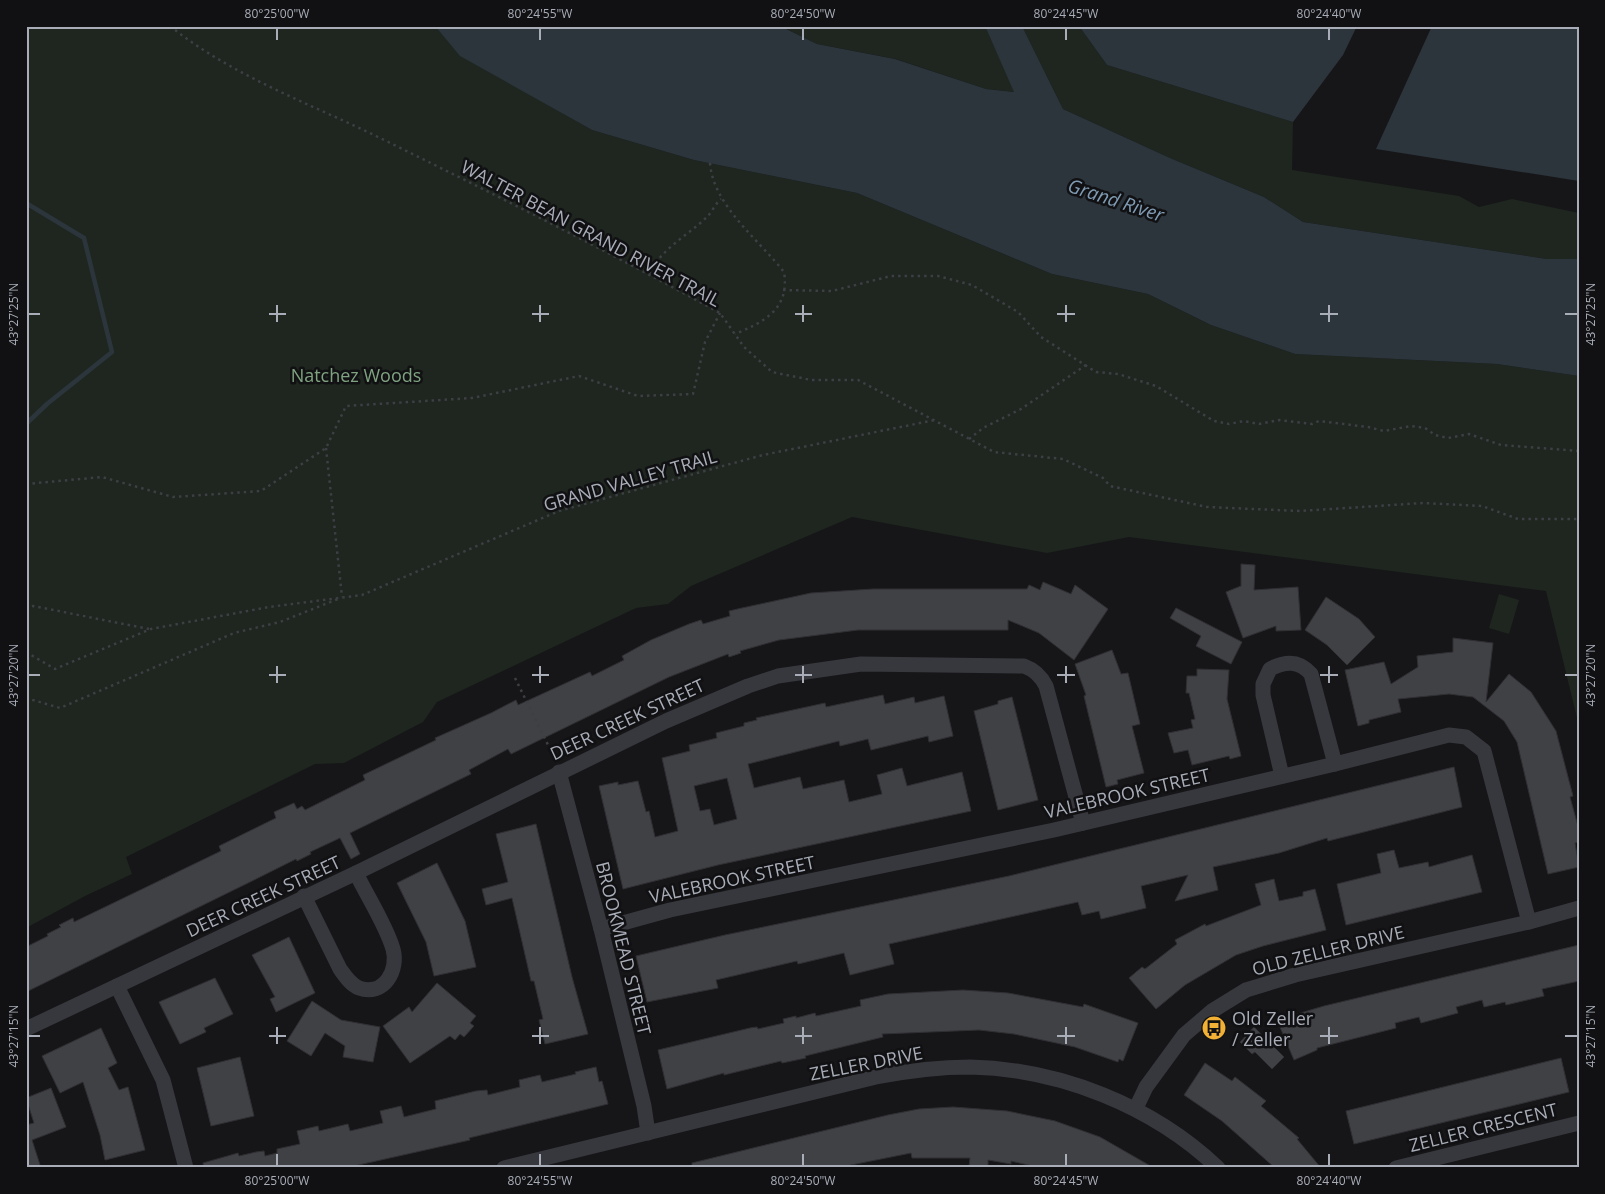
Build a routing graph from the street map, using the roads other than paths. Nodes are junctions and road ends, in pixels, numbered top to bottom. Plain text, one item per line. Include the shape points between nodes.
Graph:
1 (1335, 764) junction
2 (559, 772) junction
3 (1282, 776) junction
4 (1083, 823) junction
5 (356, 872) junction
6 (304, 896) junction
7 (1579, 908) edge
8 (1529, 922) junction
9 (601, 930) junction
10 (118, 986) junction
11 (26, 1029) edge
12 (1136, 1108) junction
13 (1579, 1123) edge
14 (648, 1133) junction
15 (186, 1168) edge
16 (504, 1168) edge
17 (1218, 1168) edge
18 (1396, 1168) edge

1 - 3 street, VALEBROOK STREET
1 - 3 street via 1311,674 1299,665 1284,663 1270,669 1262,695
1 - 8 street, VALEBROOK STREET via 1449,735 1466,737 1478,744 1484,751
2 - 4 street, DEER CREEK STREET via 720,696 778,676 861,664 1024,666 1037,673 1046,686
2 - 5 street, DEER CREEK STREET
2 - 9 street, BROOKMEAD STREET
3 - 4 street, VALEBROOK STREET
4 - 9 street, VALEBROOK STREET via 670,910
5 - 6 street, DEER CREEK STREET
5 - 6 street via 393,949 395,966 390,978 381,986 364,989 348,979
6 - 10 street, DEER CREEK STREET
7 - 8 street, OLD ZELLER DRIVE
8 - 12 street, OLD ZELLER DRIVE via 1295,975 1246,990 1212,1011 1184,1035 1146,1087
9 - 14 street, BROOKMEAD STREET
10 - 11 street, DEER CREEK STREET
10 - 15 street via 163,1080
12 - 14 street, ZELLER DRIVE via 1070,1084 1020,1073 970,1067 921,1069
12 - 17 street, ZELLER DRIVE via 1170,1128
13 - 18 street, ZELLER CRESCENT
14 - 16 street, ZELLER DRIVE

